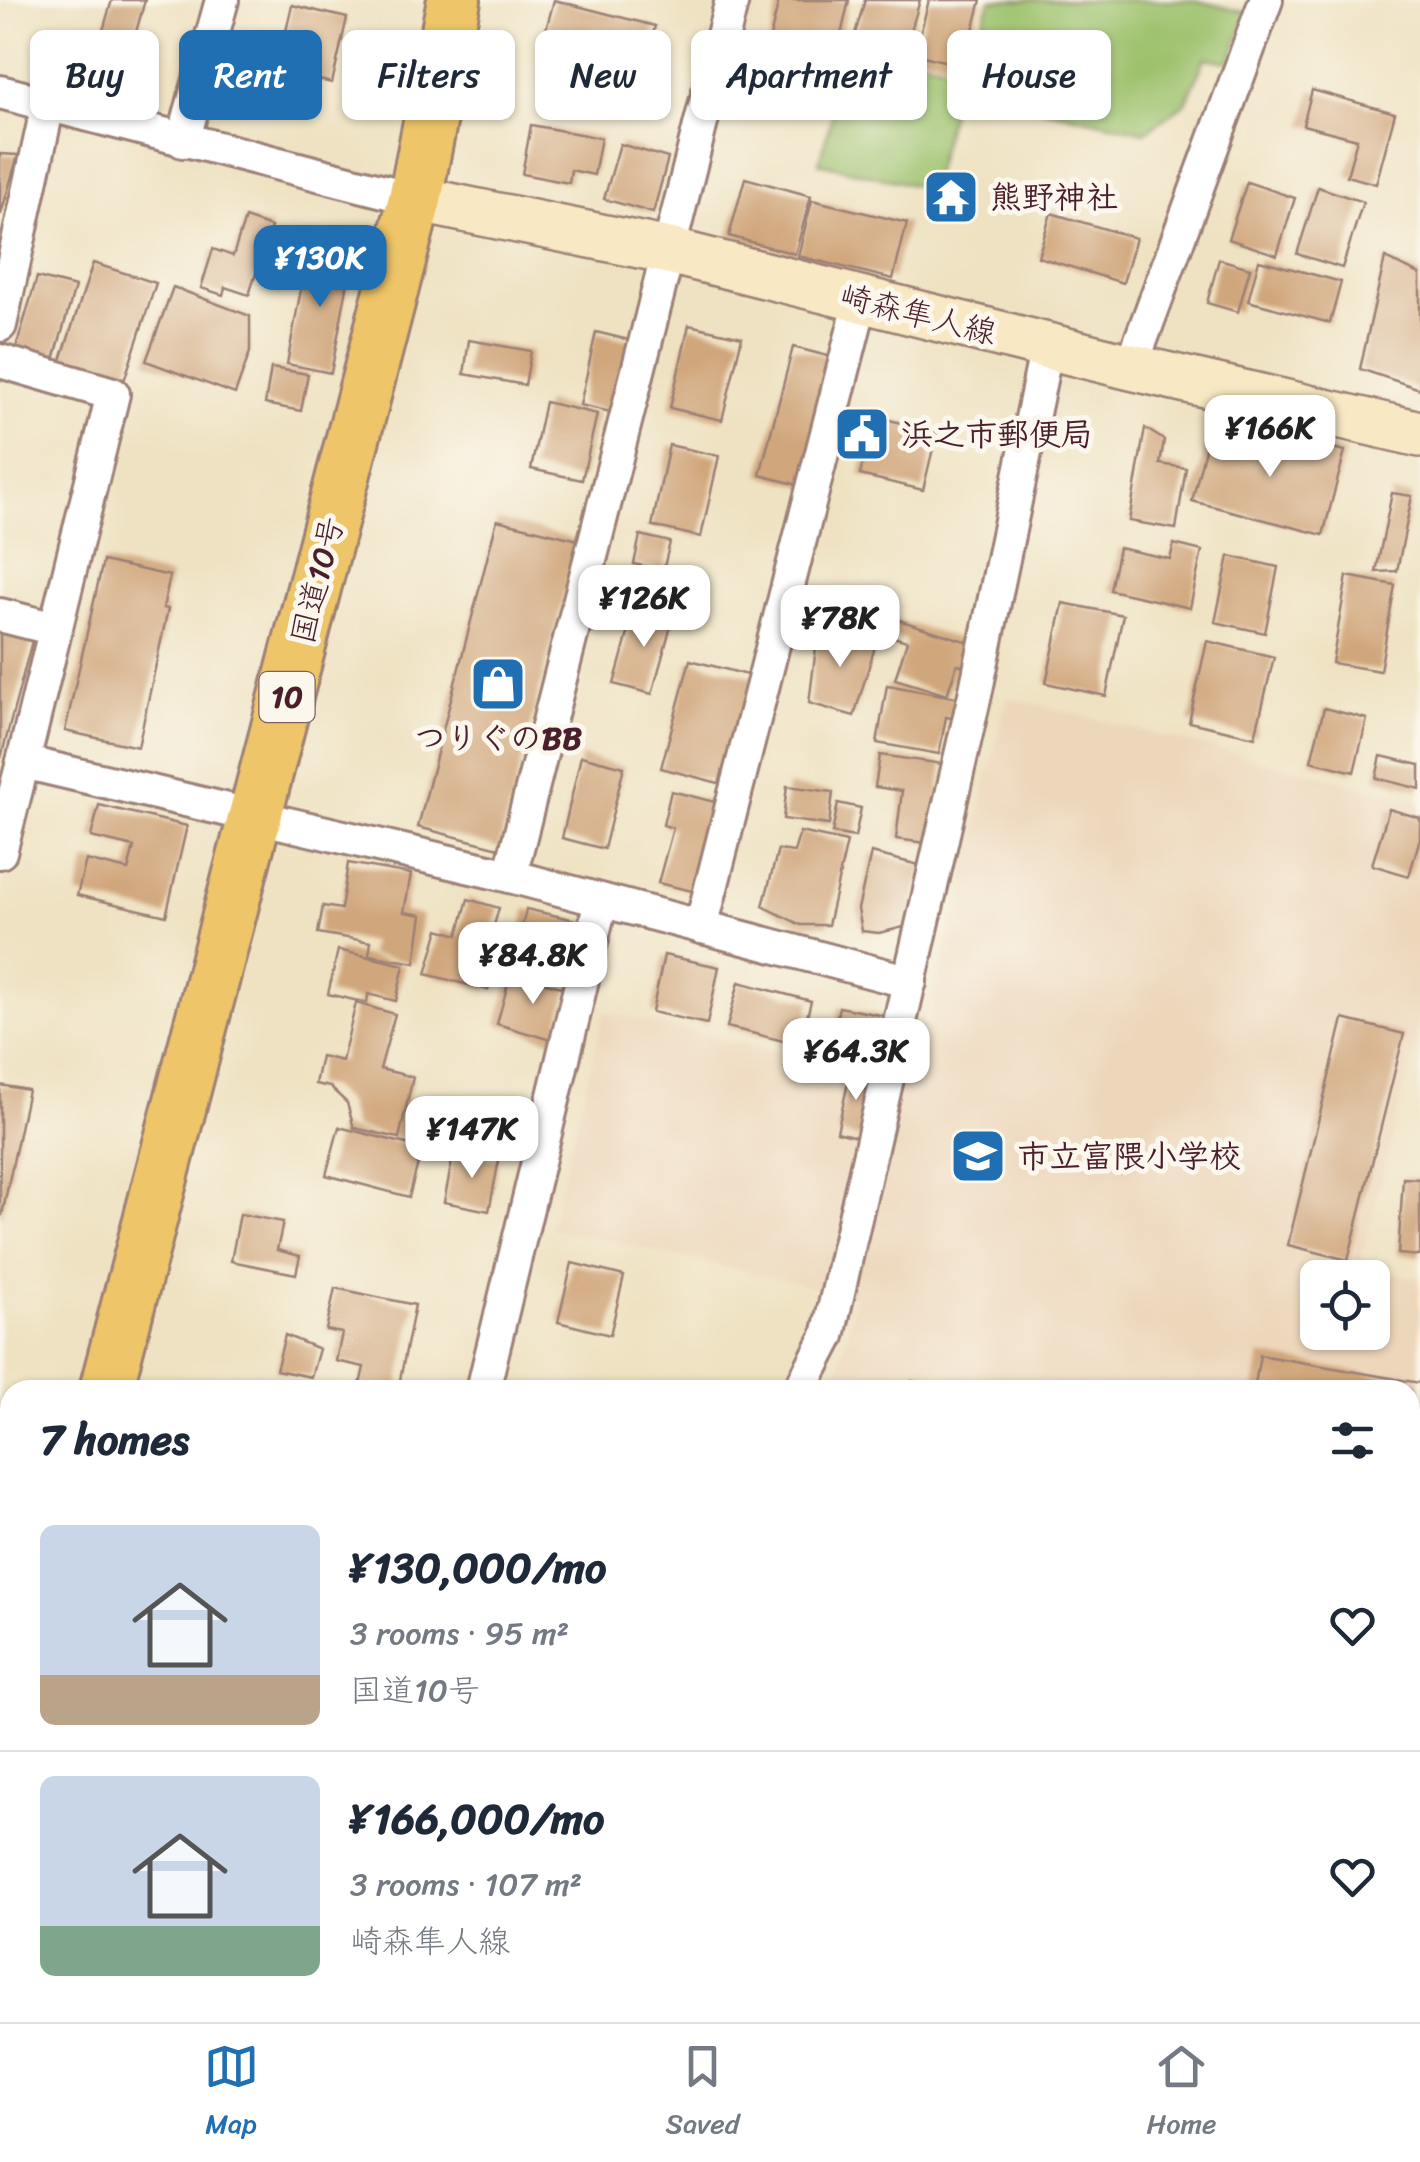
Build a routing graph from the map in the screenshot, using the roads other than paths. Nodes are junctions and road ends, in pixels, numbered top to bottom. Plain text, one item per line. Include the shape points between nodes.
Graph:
1 (222, 0) edge
2 (454, 0) edge
3 (732, 0) edge
4 (1256, 2) edge
5 (0, 92) edge
6 (30, 100) edge
7 (45, 120) edge
8 (106, 120) edge
9 (183, 140) junction
10 (415, 199) junction
11 (669, 251) junction
12 (862, 300) junction
13 (0, 325) edge
14 (1047, 346) junction
15 (0, 361) edge
16 (1131, 367) junction
17 (1420, 434) edge
18 (0, 615) edge
19 (55, 629) junction
20 (23, 762) junction
21 (256, 817) junction
22 (0, 852) edge
23 (510, 876) junction
24 (601, 900) junction
25 (701, 927) junction
26 (910, 982) junction
27 (109, 1380) edge
28 (484, 1380) edge
29 (805, 1380) edge

1 - 9 street
2 - 10 highway, 国道10号 / 10
3 - 11 street
4 - 16 street
5 - 6 street
7 - 13 street
8 - 9 street
9 - 10 street
10 - 11 main road, 崎森隼人線
10 - 21 highway, 国道10号 / 10
11 - 12 main road, 崎森隼人線
11 - 23 street
12 - 14 main road, 崎森隼人線
12 - 25 street
14 - 16 main road, 崎森隼人線
14 - 26 street
15 - 19 street via 113,394
16 - 17 main road, 崎森隼人線
18 - 19 street
19 - 20 street
20 - 21 street
20 - 22 street
21 - 23 street
21 - 27 highway, 国道10号 / 10
23 - 24 street
24 - 25 street
24 - 28 street
25 - 26 street
26 - 29 street via 828,1336

